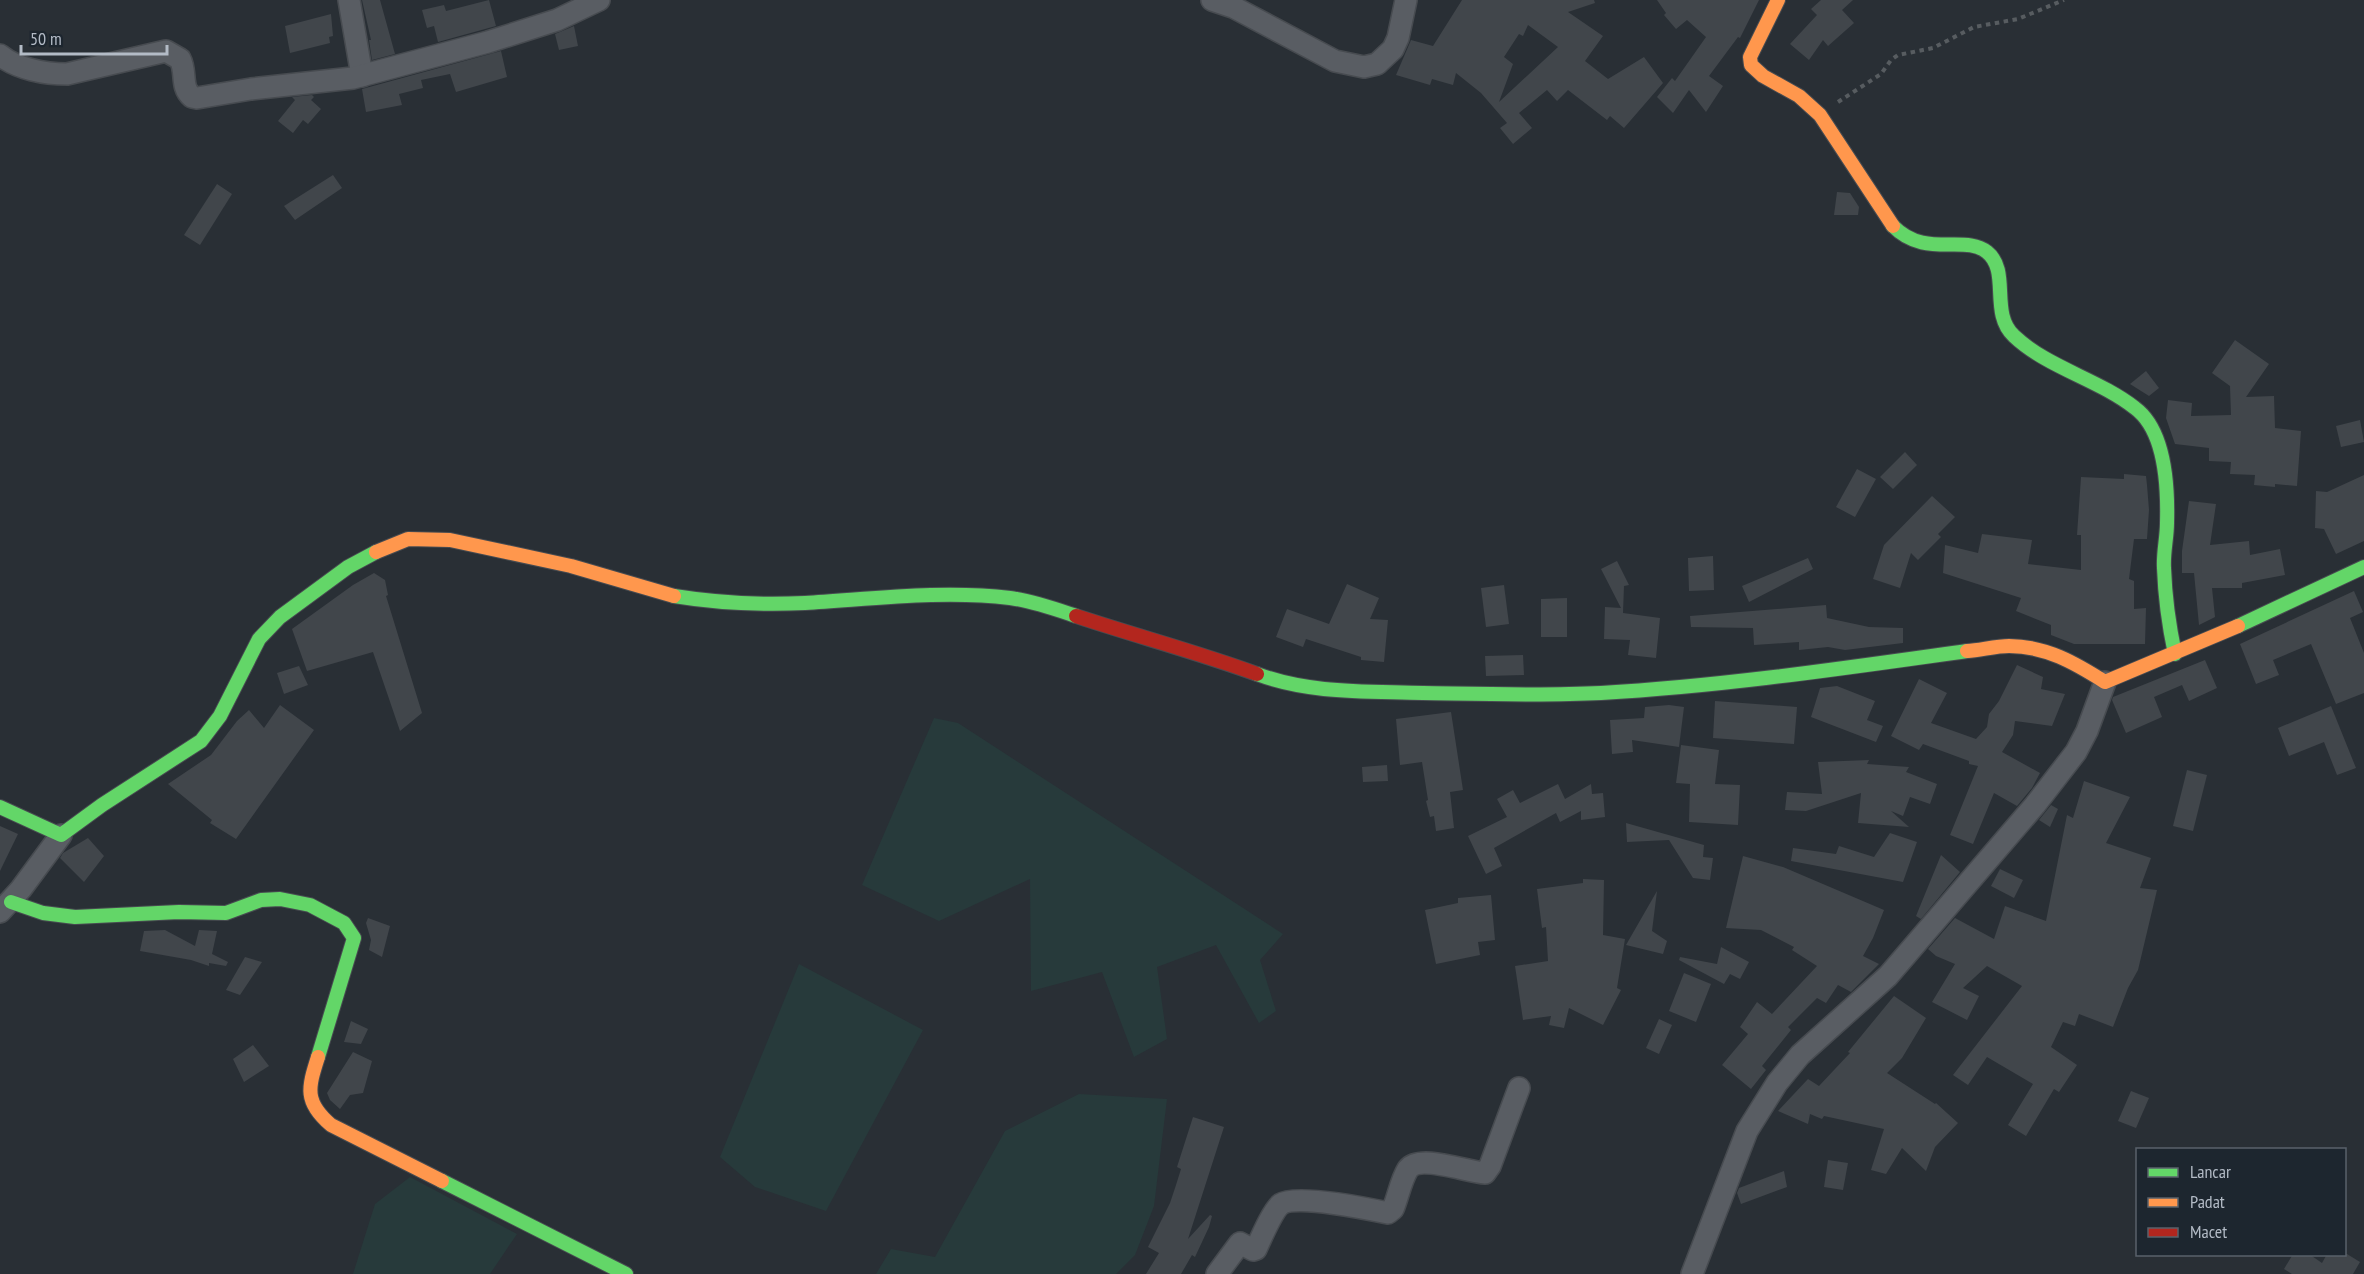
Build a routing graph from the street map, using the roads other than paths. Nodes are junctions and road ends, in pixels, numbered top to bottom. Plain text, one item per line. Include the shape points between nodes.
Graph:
1 (349, 0) edge
2 (599, 0) edge
3 (1212, 0) edge
4 (1407, 0) edge
5 (1778, 0) edge
6 (0, 55) edge
7 (362, 76) junction
8 (2364, 567) edge
9 (2175, 654) junction
10 (2105, 682) junction
11 (0, 807) edge
12 (61, 835) junction
13 (5, 907) edge
14 (1519, 1088) dead end
15 (626, 1274) edge
16 (1217, 1274) edge
17 (1692, 1274) edge

1 - 7 street
2 - 7 street via 557,20
3 - 4 street via 1335,61 1364,67 1377,64 1393,49
5 - 9 street via 1750,57 1751,65 1799,96 1820,115 1890,224 1899,234 1919,244 1973,247 1989,253 1998,271 2001,319 2008,331 2028,347 2134,406 2148,421 2164,475 2164,564
6 - 7 street via 15,65 51,74 79,72 166,51 180,59 186,92 192,98
8 - 9 street
9 - 10 street
10 - 12 street via 2054,652 2008,646 1746,681 1599,693 1318,690 1280,682 1205,655 1011,598 962,595 734,603 675,596 555,562 450,540 415,538 397,542 348,567 280,616 259,639 220,716 201,741
10 - 17 street via 2076,752 2028,813 1888,976 1800,1055 1758,1110
11 - 12 street
12 - 13 street
13 - 15 street via 75,917 226,913 272,898 310,905 344,924 354,938 310,1081 309,1098 315,1112 330,1125
14 - 16 street via 1487,1171 1415,1164 1406,1173 1388,1213 1302,1200 1284,1202 1256,1249 1240,1243

